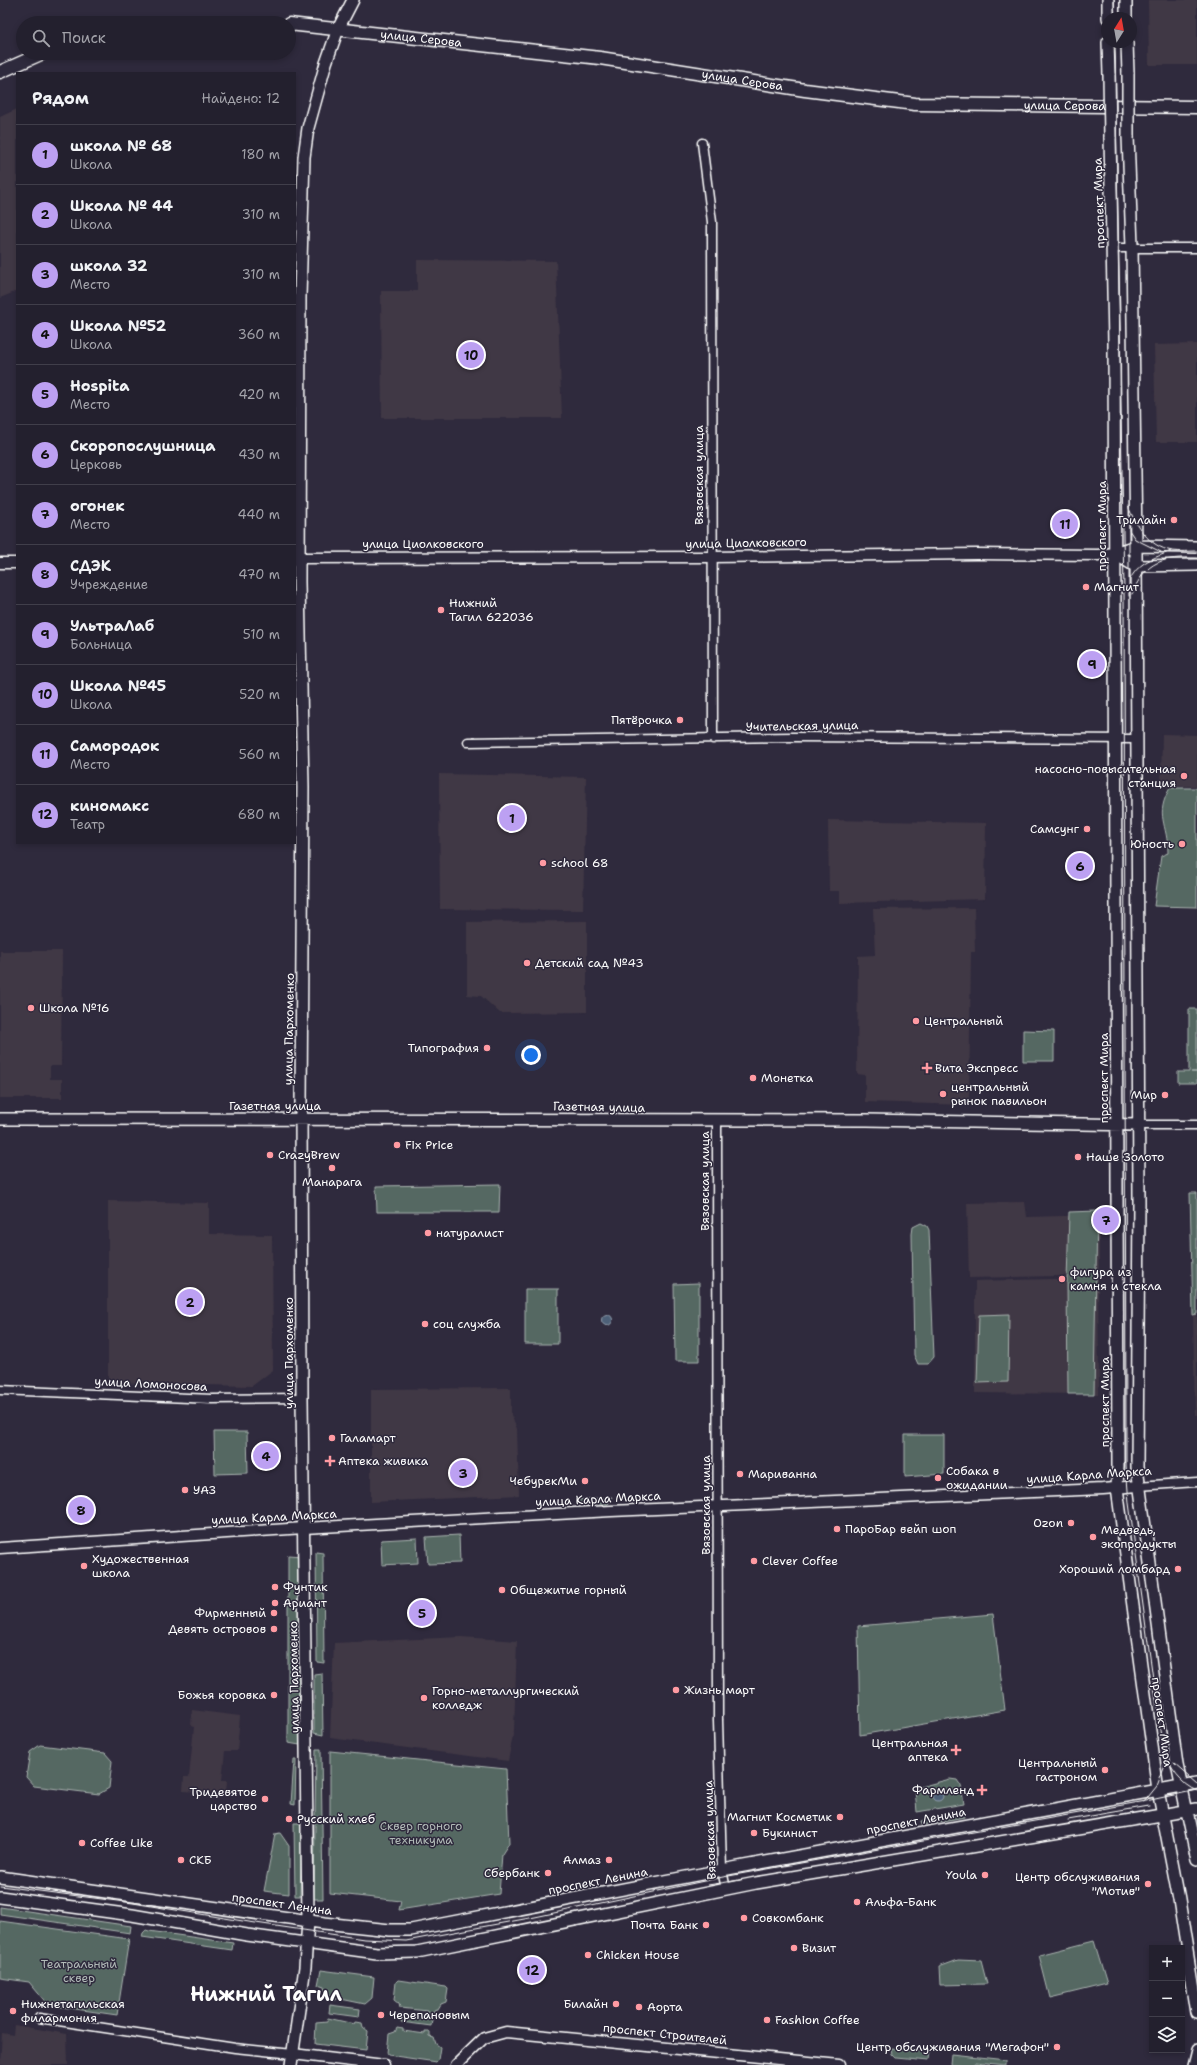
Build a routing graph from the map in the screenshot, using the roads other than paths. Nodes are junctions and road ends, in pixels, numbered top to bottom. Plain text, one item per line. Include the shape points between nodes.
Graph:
1 (353, 0) edge
2 (1108, 0) edge
3 (1126, 0) edge
4 (1108, 12) edge
5 (1126, 12) edge
6 (296, 25) edge
7 (338, 28) junction
8 (1108, 48) edge
9 (1127, 48) edge
10 (27, 60) edge
11 (0, 72) edge
12 (1197, 107) edge
13 (702, 143) dead end
14 (1132, 247) junction
15 (1113, 248) junction
16 (1197, 248) edge
17 (1136, 546) junction
18 (1197, 547) edge
19 (1114, 553) junction
20 (298, 557) edge
21 (712, 557) junction
22 (0, 563) edge
23 (16, 563) edge
24 (1197, 565) edge
25 (1135, 566) junction
26 (1117, 738) junction
27 (713, 739) junction
28 (1136, 739) junction
29 (468, 742) dead end
30 (0, 1119) edge
31 (301, 1119) junction
32 (717, 1121) junction
33 (1117, 1124) junction
34 (1138, 1124) junction
35 (1197, 1126) edge
36 (0, 1390) edge
37 (302, 1398) junction
38 (1197, 1482) edge
39 (1138, 1486) junction
40 (1117, 1488) junction
41 (718, 1506) junction
42 (304, 1528) junction
43 (0, 1548) edge
44 (1197, 1783) edge
45 (1181, 1786) junction
46 (1158, 1790) junction
47 (1192, 1810) edge
48 (1163, 1815) junction
49 (1197, 1859) edge
50 (722, 1870) junction
51 (0, 1877) edge
52 (726, 1889) junction
53 (0, 1897) edge
54 (308, 1920) junction
55 (307, 1943) junction
56 (1197, 2014) edge
57 (39, 2018) dead end
58 (1197, 2049) edge
59 (292, 2060) edge
60 (384, 2065) edge
61 (456, 2065) edge
62 (839, 2065) edge
63 (1193, 2065) edge

1 - 7 main road, улица Пархоменко
2 - 4 main road
3 - 5 main road
6 - 7 main road, улица Серова
7 - 12 main road, улица Серова via 600,58 805,90 916,104
7 - 20 main road, улица Пархоменко via 313,107 304,157
8 - 15 main road, проспект Мира, bridge
9 - 14 main road, проспект Мира, bridge
10 - 11 main road
13 - 21 street, Вязовская улица via 710,201
14 - 15 street
14 - 16 street
14 - 17 main road, проспект Мира
15 - 19 main road, проспект Мира
17 - 18 main road, улица Циолковского
17 - 19 main road, улица Циолковского
17 - 25 main road, проспект Мира
19 - 21 street, улица Циолковского
19 - 25 main road
19 - 26 main road, проспект Мира
20 - 21 street, улица Циолковского
20 - 31 main road, улица Пархоменко via 303,780
21 - 27 street, Вязовская улица
22 - 23 street
24 - 25 main road
25 - 28 main road, проспект Мира
26 - 27 street, Учительская улица
26 - 28 street, Учительская улица
26 - 33 main road, проспект Мира
27 - 29 street, Учительская улица
28 - 34 main road, проспект Мира
30 - 31 main road, Газетная улица
31 - 32 main road, Газетная улица
31 - 37 main road, улица Пархоменко
32 - 33 main road, Газетная улица via 867,1120
32 - 41 street, Вязовская улица
33 - 34 main road, Газетная улица
33 - 40 main road, проспект Мира
34 - 35 street, Газетная улица
34 - 39 main road, проспект Мира
36 - 37 street, улица Ломоносова via 212,1399
37 - 42 main road, улица Пархоменко
38 - 39 street, улица Карла Маркса
39 - 40 street, улица Карла Маркса
39 - 45 main road, проспект Мира
40 - 41 street, улица Карла Маркса
40 - 46 main road, проспект Мира
41 - 42 street, улица Карла Маркса
41 - 50 street, Вязовская улица via 718,1720
42 - 43 street, улица Карла Маркса
42 - 54 main road, улица Пархоменко
44 - 45 main road, проспект Ленина
45 - 46 main road, проспект Ленина
45 - 47 main road, проспект Мира
46 - 48 main road, проспект Мира
46 - 50 main road, проспект Ленина
47 - 48 main road
47 - 49 main road, проспект Мира
48 - 52 main road
48 - 56 main road, проспект Мира
50 - 52 street, Вязовская улица
50 - 54 main road, проспект Ленина via 411,1930 390,1930
51 - 54 main road, проспект Ленина
52 - 55 main road via 417,1952 377,1953
53 - 55 main road
54 - 55 main road, улица Пархоменко
55 - 59 main road, улица Пархоменко
57 - 59 street via 235,2048
58 - 63 main road
59 - 60 street
61 - 62 street, проспект Строителей via 489,2035 506,2032

